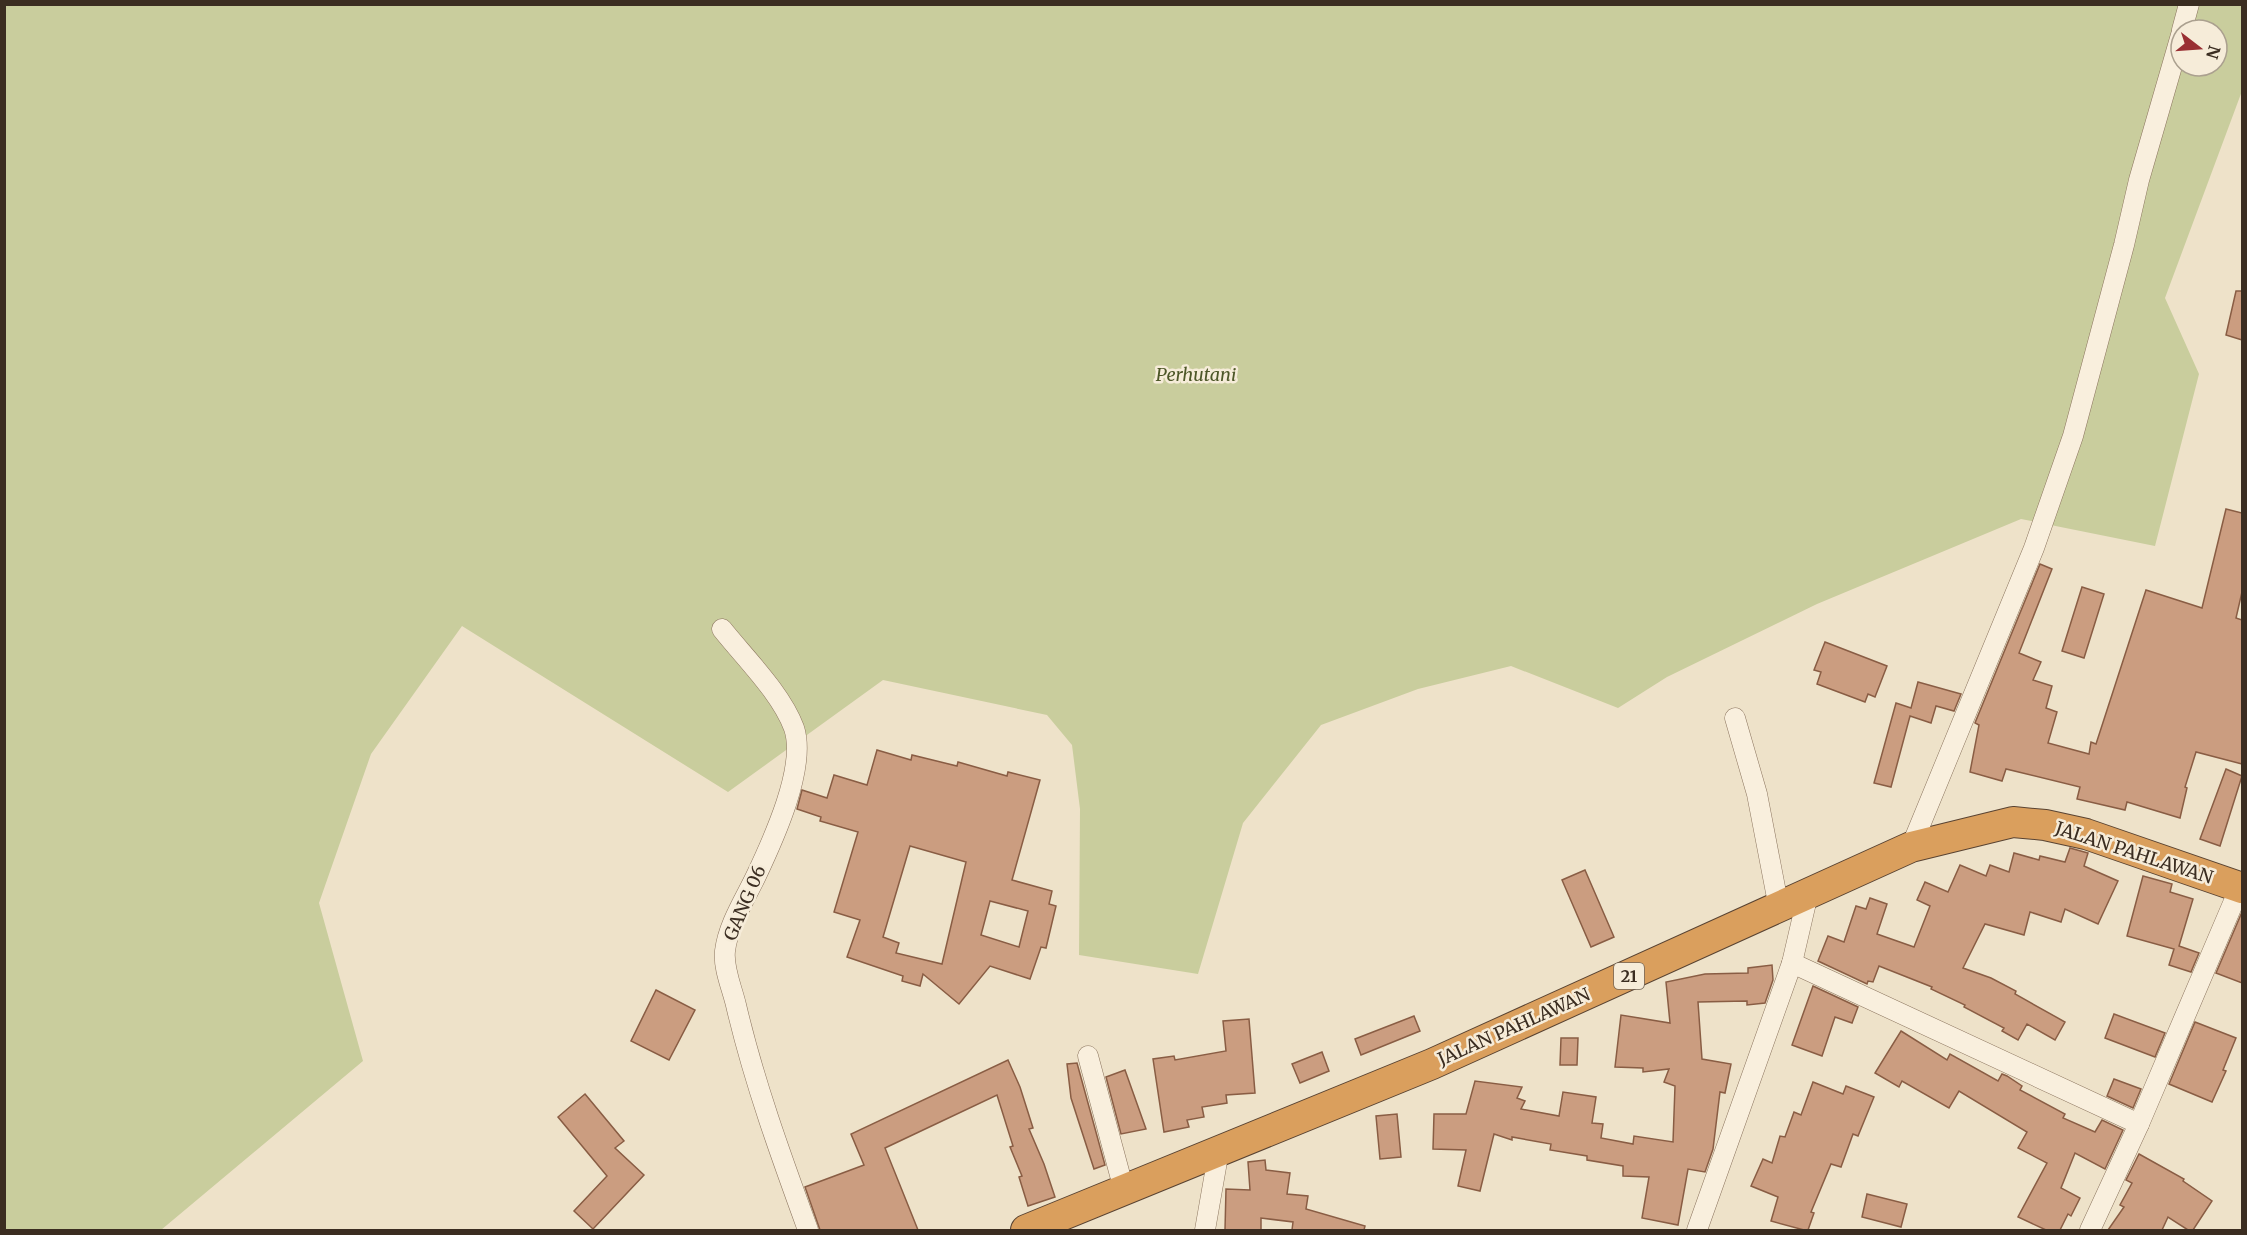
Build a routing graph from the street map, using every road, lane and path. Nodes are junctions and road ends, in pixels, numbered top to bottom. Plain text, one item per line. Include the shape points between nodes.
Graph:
1 (2169, 76) edge
2 (722, 629) dead end
3 (1735, 718) dead end
4 (1911, 847) junction
5 (2241, 888) edge
6 (1808, 894) junction
7 (1779, 908) junction
8 (1792, 963) junction
9 (1088, 1056) dead end
10 (2139, 1124) junction
11 (1219, 1150) junction
12 (1124, 1190) junction
13 (808, 1230) edge
14 (1026, 1230) edge
15 (1205, 1230) edge
16 (1697, 1230) edge
17 (2090, 1230) edge

1 - 4 street via 2073,436 2034,548
2 - 13 street, GANG 06 via 787,712 795,730 794,772 775,835 734,922 725,952 746,1047
3 - 7 street via 1757,794
4 - 5 highway, JALAN PAHLAWAN / 21 via 2013,822 2045,825 2086,834
4 - 6 highway, JALAN PAHLAWAN / 21
5 - 10 street
6 - 7 highway, JALAN PAHLAWAN / 21
6 - 8 street
7 - 11 highway, JALAN PAHLAWAN / 21 via 1432,1064
8 - 10 street
8 - 16 street
9 - 12 street
10 - 17 street
11 - 12 highway, JALAN PAHLAWAN / 21
11 - 15 street
12 - 14 highway, JALAN PAHLAWAN / 21

